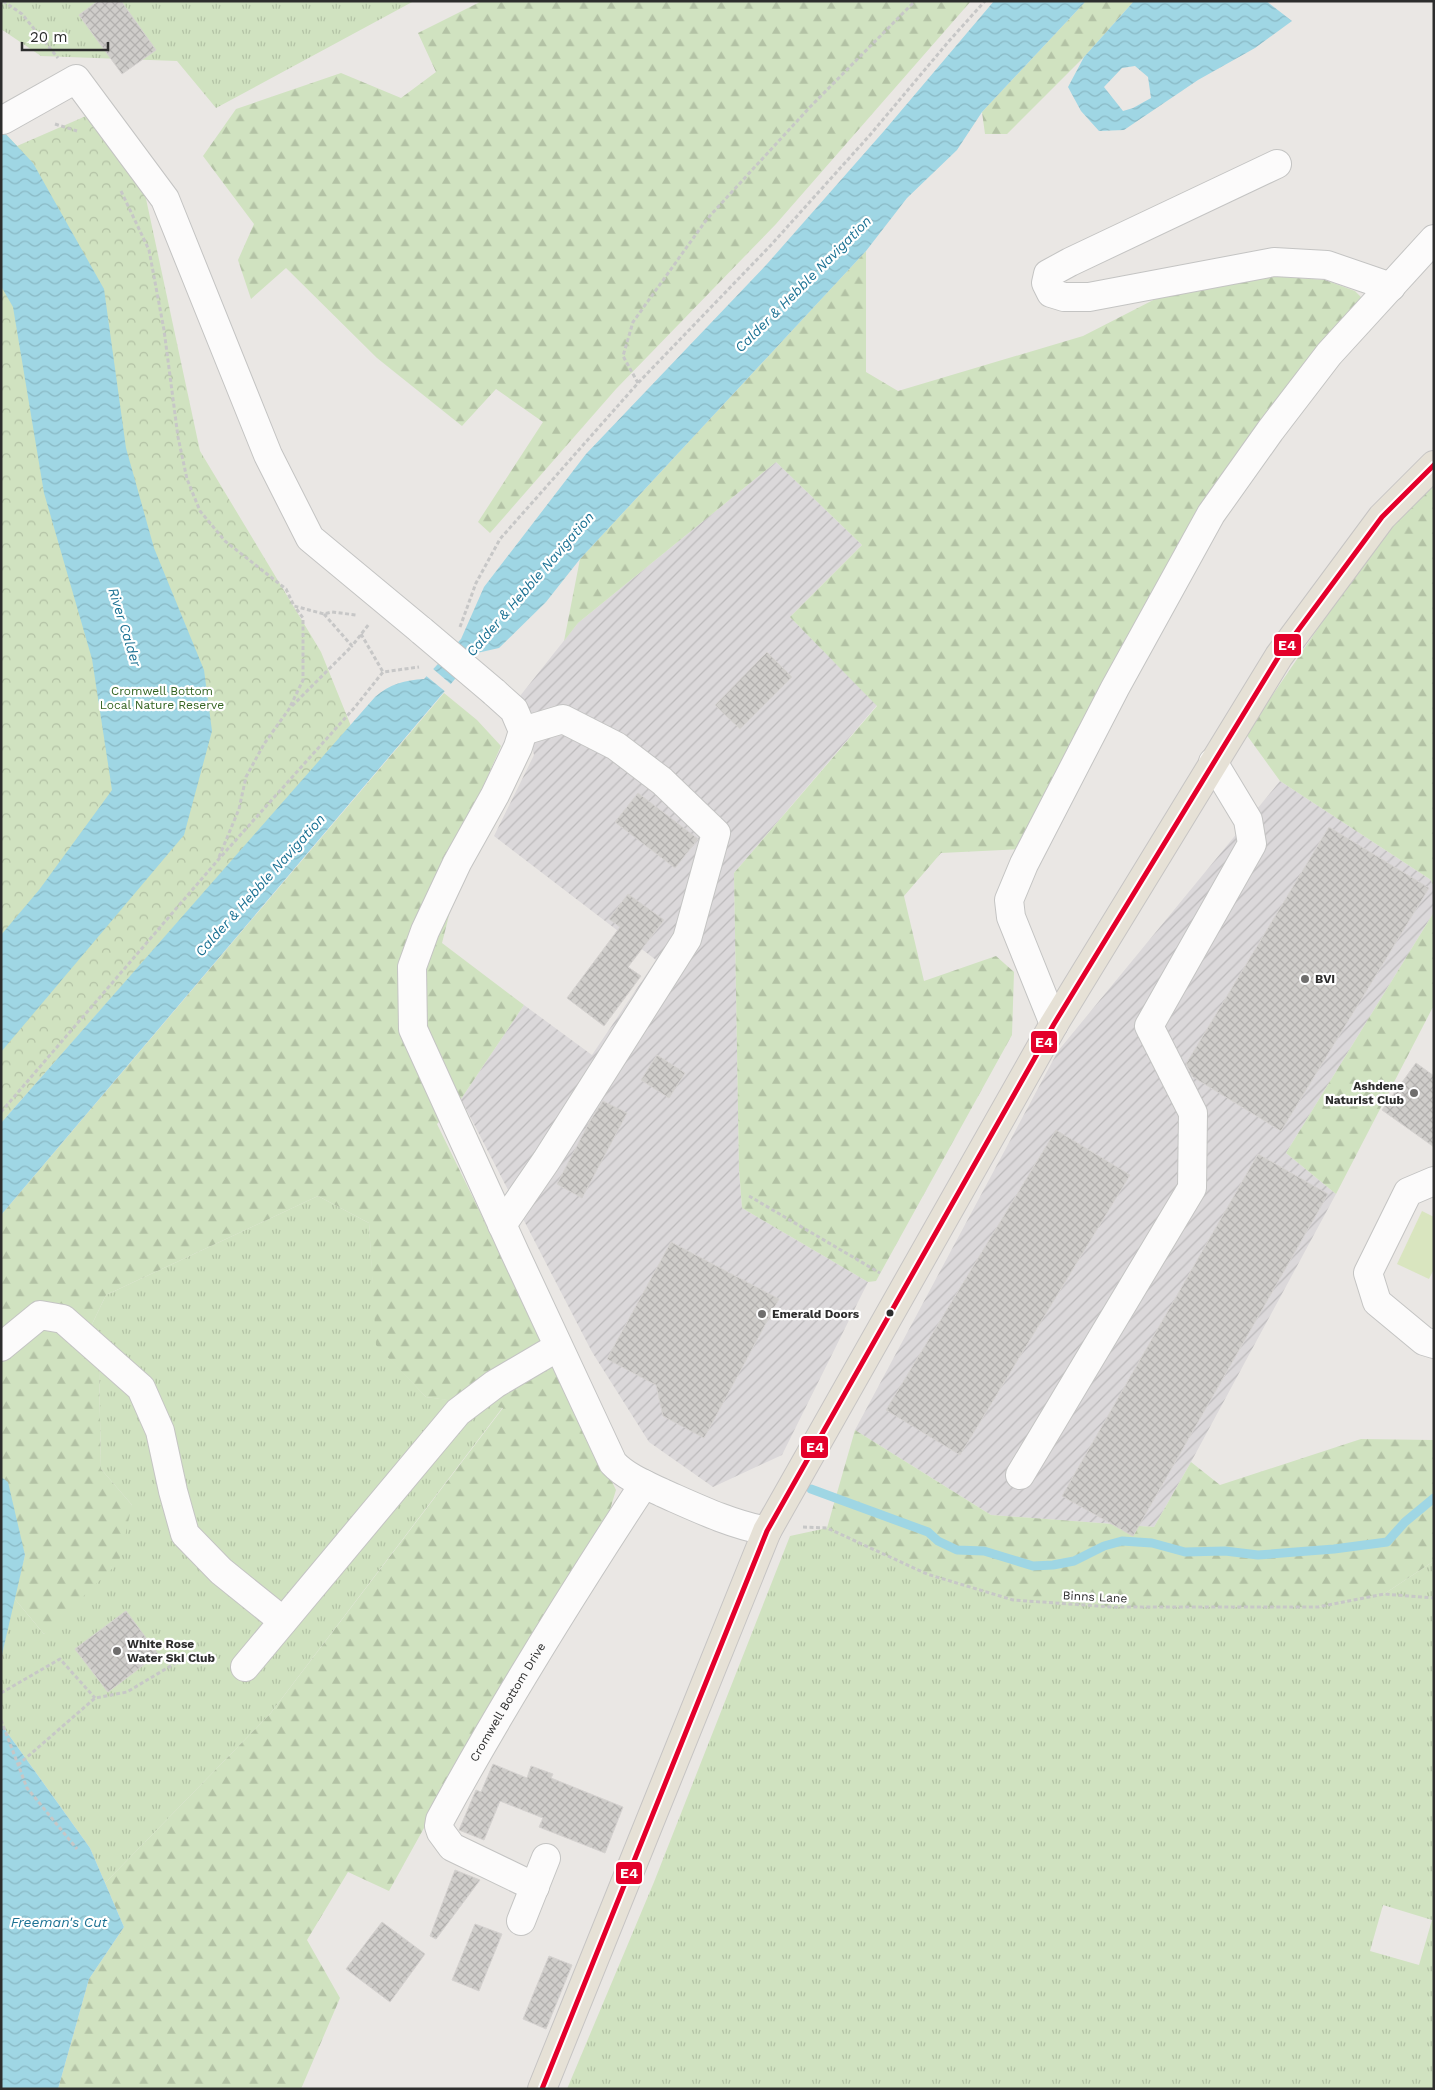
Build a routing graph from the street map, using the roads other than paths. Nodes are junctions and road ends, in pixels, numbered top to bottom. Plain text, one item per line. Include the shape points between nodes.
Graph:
1 (6, 118) road end
2 (1277, 164) dead end
3 (1434, 239) edge
4 (1391, 287) junction
5 (1434, 465) edge
6 (523, 731) junction
7 (1213, 762) junction
8 (1054, 1024) junction
9 (1434, 1181) edge
10 (502, 1225) junction
11 (1434, 1344) edge
12 (1, 1347) edge
13 (558, 1347) junction
14 (1020, 1475) dead end
15 (644, 1484) junction
16 (767, 1531) junction
17 (283, 1621) junction
18 (245, 1667) road end
19 (546, 1858) dead end
20 (535, 1887) junction
21 (521, 1921) dead end
22 (542, 2089) edge

1 - 6 street, bridge via 76,79 165,199 268,455 310,538 514,710
2 - 4 street via 1070,262 1048,274 1046,283 1051,292 1064,297 1089,297 1274,262 1327,265
3 - 4 street
4 - 8 street via 1329,354 1211,514 1115,688 1024,864 1008,900 1011,916
5 - 7 main road via 1382,517 1279,656
6 - 10 street via 518,747 425,930 412,967 413,1029
6 - 10 street via 564,719 616,746 662,781 716,833 687,938
7 - 8 main road
7 - 14 street via 1248,820 1252,844 1149,1026 1193,1114 1192,1188
8 - 16 main road
9 - 11 street via 1408,1192 1368,1273 1377,1302 1424,1341
10 - 13 street
12 - 17 street via 40,1315 63,1318 141,1388 160,1431 185,1534 221,1571
13 - 15 street via 613,1463
13 - 17 street via 495,1384 458,1412
15 - 16 street via 710,1515
15 - 20 street, Cromwell Bottom Drive via 559,1614 440,1820 441,1832 452,1847
16 - 22 main road
17 - 18 street
19 - 20 street
20 - 21 street

